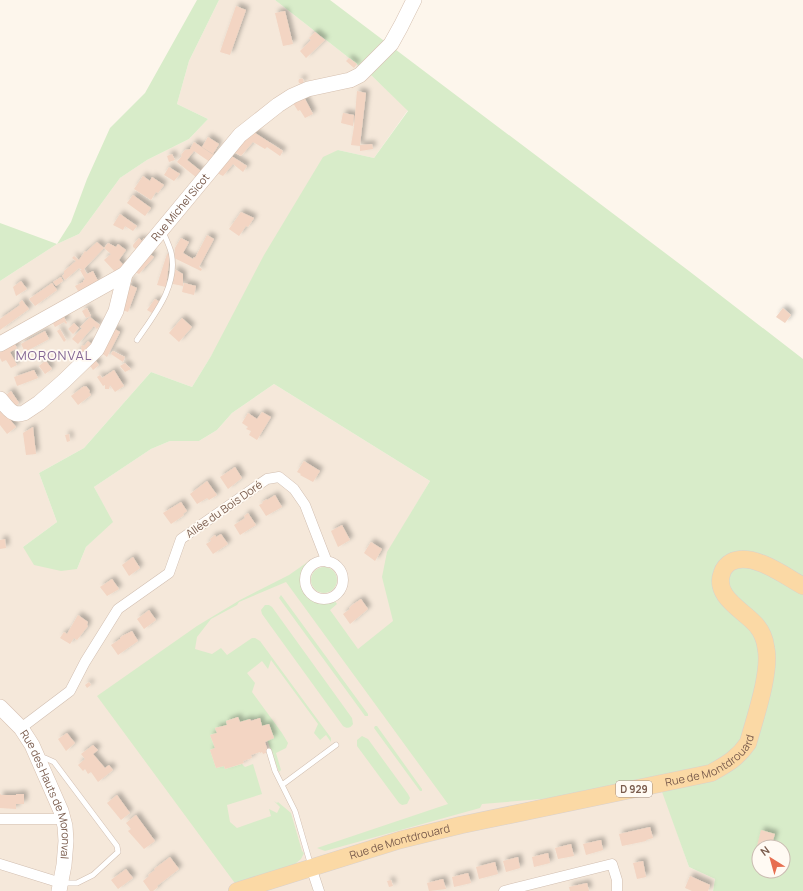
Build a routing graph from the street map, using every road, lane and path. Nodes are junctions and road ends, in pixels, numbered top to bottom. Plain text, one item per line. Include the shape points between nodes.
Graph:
1 (414, 0) edge
2 (162, 229) junction
3 (125, 274) junction
4 (137, 340) dead end
5 (0, 344) edge
6 (0, 399) edge
7 (328, 562) dead end
8 (803, 586) edge
9 (0, 707) edge
10 (21, 728) junction
11 (336, 745) dead end
12 (269, 751) dead end
13 (38, 759) junction
14 (282, 785) junction
15 (0, 819) edge
16 (63, 820) junction
17 (0, 864) edge
18 (311, 867) junction
19 (60, 887) edge
20 (237, 891) edge
21 (319, 891) edge
22 (504, 891) edge
23 (617, 891) edge

1 - 2 street, Rue Michel Sicot via 391,44 360,75 350,80 300,92 249,127 234,141
2 - 3 street, Rue Michel Sicot
2 - 4 lane via 171,253 170,287
3 - 5 street, Rue Michel Sicot
3 - 6 street via 116,311 102,341 92,355 49,395 24,413 14,414
7 - 10 street, Allée du Bois Doré via 302,500 279,477 267,479 181,540 169,573 118,610 70,691
8 - 18 main road, Rue de Montdrouard / D 929 via 760,562 748,559 731,562 722,573 721,585 726,596 752,620 762,634 768,663 748,743 741,753 712,773 453,827
9 - 10 street, Rue des Hauts de Moronval
10 - 13 street, Rue des Hauts de Moronval
11 - 14 lane
12 - 14 lane
13 - 16 street, Rue des Hauts de Moronval
13 - 19 lane via 45,758 54,762 117,846 118,852 93,874 76,883
14 - 18 lane via 295,811
15 - 16 street
16 - 19 street, Rue des Hauts de Moronval via 66,841
17 - 19 street
18 - 20 main road, Rue de Montdrouard / D 929
18 - 21 street
22 - 23 street via 612,864 617,880

